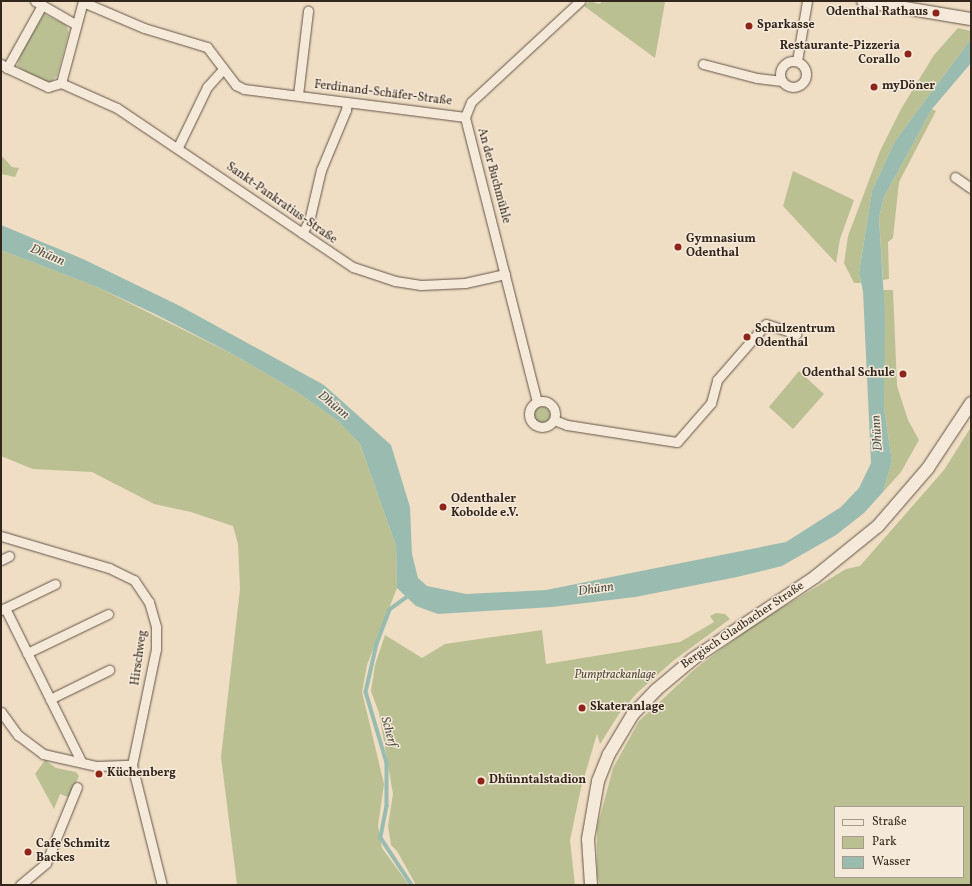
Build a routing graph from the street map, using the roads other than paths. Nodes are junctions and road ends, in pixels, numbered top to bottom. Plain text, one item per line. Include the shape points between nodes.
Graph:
1 (580, 1) edge
2 (807, 1) edge
3 (863, 1) edge
4 (83, 2) edge
5 (38, 3) edge
6 (308, 11) dead end
7 (971, 19) edge
8 (75, 24) junction
9 (797, 61) junction
10 (703, 64) dead end
11 (4, 66) edge
12 (223, 69) junction
13 (782, 81) junction
14 (61, 83) junction
15 (298, 96) junction
16 (347, 102) junction
17 (465, 117) junction
18 (178, 147) junction
19 (955, 177) dead end
20 (971, 188) edge
21 (302, 233) junction
22 (505, 274) junction
23 (796, 334) dead end
24 (536, 402) junction
25 (971, 403) edge
26 (554, 420) junction
27 (1, 536) edge
28 (54, 584) dead end
29 (3, 609) edge
30 (108, 614) dead end
31 (28, 654) junction
32 (109, 670) dead end
33 (50, 699) junction
34 (1, 712) edge
35 (81, 761) junction
36 (132, 765) junction
37 (77, 787) dead end
38 (20, 885) edge
39 (162, 885) edge
40 (591, 885) edge

1 - 17 street, An der Buchmühle via 471,102
2 - 9 street
3 - 7 main road
4 - 8 street
4 - 12 street, Ferdinand-Schäfer-Straße via 144,28 207,47
5 - 8 street
5 - 11 street
6 - 15 street, Ferdinand-Schäfer-Straße
8 - 14 street
9 - 13 street via 786,62 782,67
9 - 13 street via 806,70 802,82 791,86
10 - 13 street via 757,78
11 - 14 street via 48,86
12 - 15 street, Ferdinand-Schäfer-Straße via 236,85 244,89
12 - 18 street via 207,87
14 - 18 street, Sankt-Pankratius-Straße via 117,108
15 - 16 street, Ferdinand-Schäfer-Straße
16 - 17 street, Ferdinand-Schäfer-Straße
16 - 21 street via 321,170 309,221
17 - 22 street, An der Buchmühle
18 - 21 street, Sankt-Pankratius-Straße
19 - 20 street
21 - 22 street, Sankt-Pankratius-Straße via 353,267 395,281 444,285
22 - 24 street, An der Buchmühle
23 - 26 street via 766,324 717,380 711,403 677,442 568,425
24 - 26 street via 543,401 553,407
24 - 26 street via 528,413 534,425 547,426
25 - 40 main road, Bergisch Gladbacher Straße via 928,468 878,526 814,577 693,659 656,690 633,714 609,754 595,794 588,843
27 - 36 street, Hirschweg via 109,568 134,580 149,602 156,627 156,649
28 - 29 street
29 - 31 street
30 - 31 street
31 - 33 street
32 - 33 street
33 - 35 street
34 - 35 street via 18,735 43,754
35 - 36 street via 96,766
36 - 39 street, Hirschweg
37 - 38 street via 46,863

